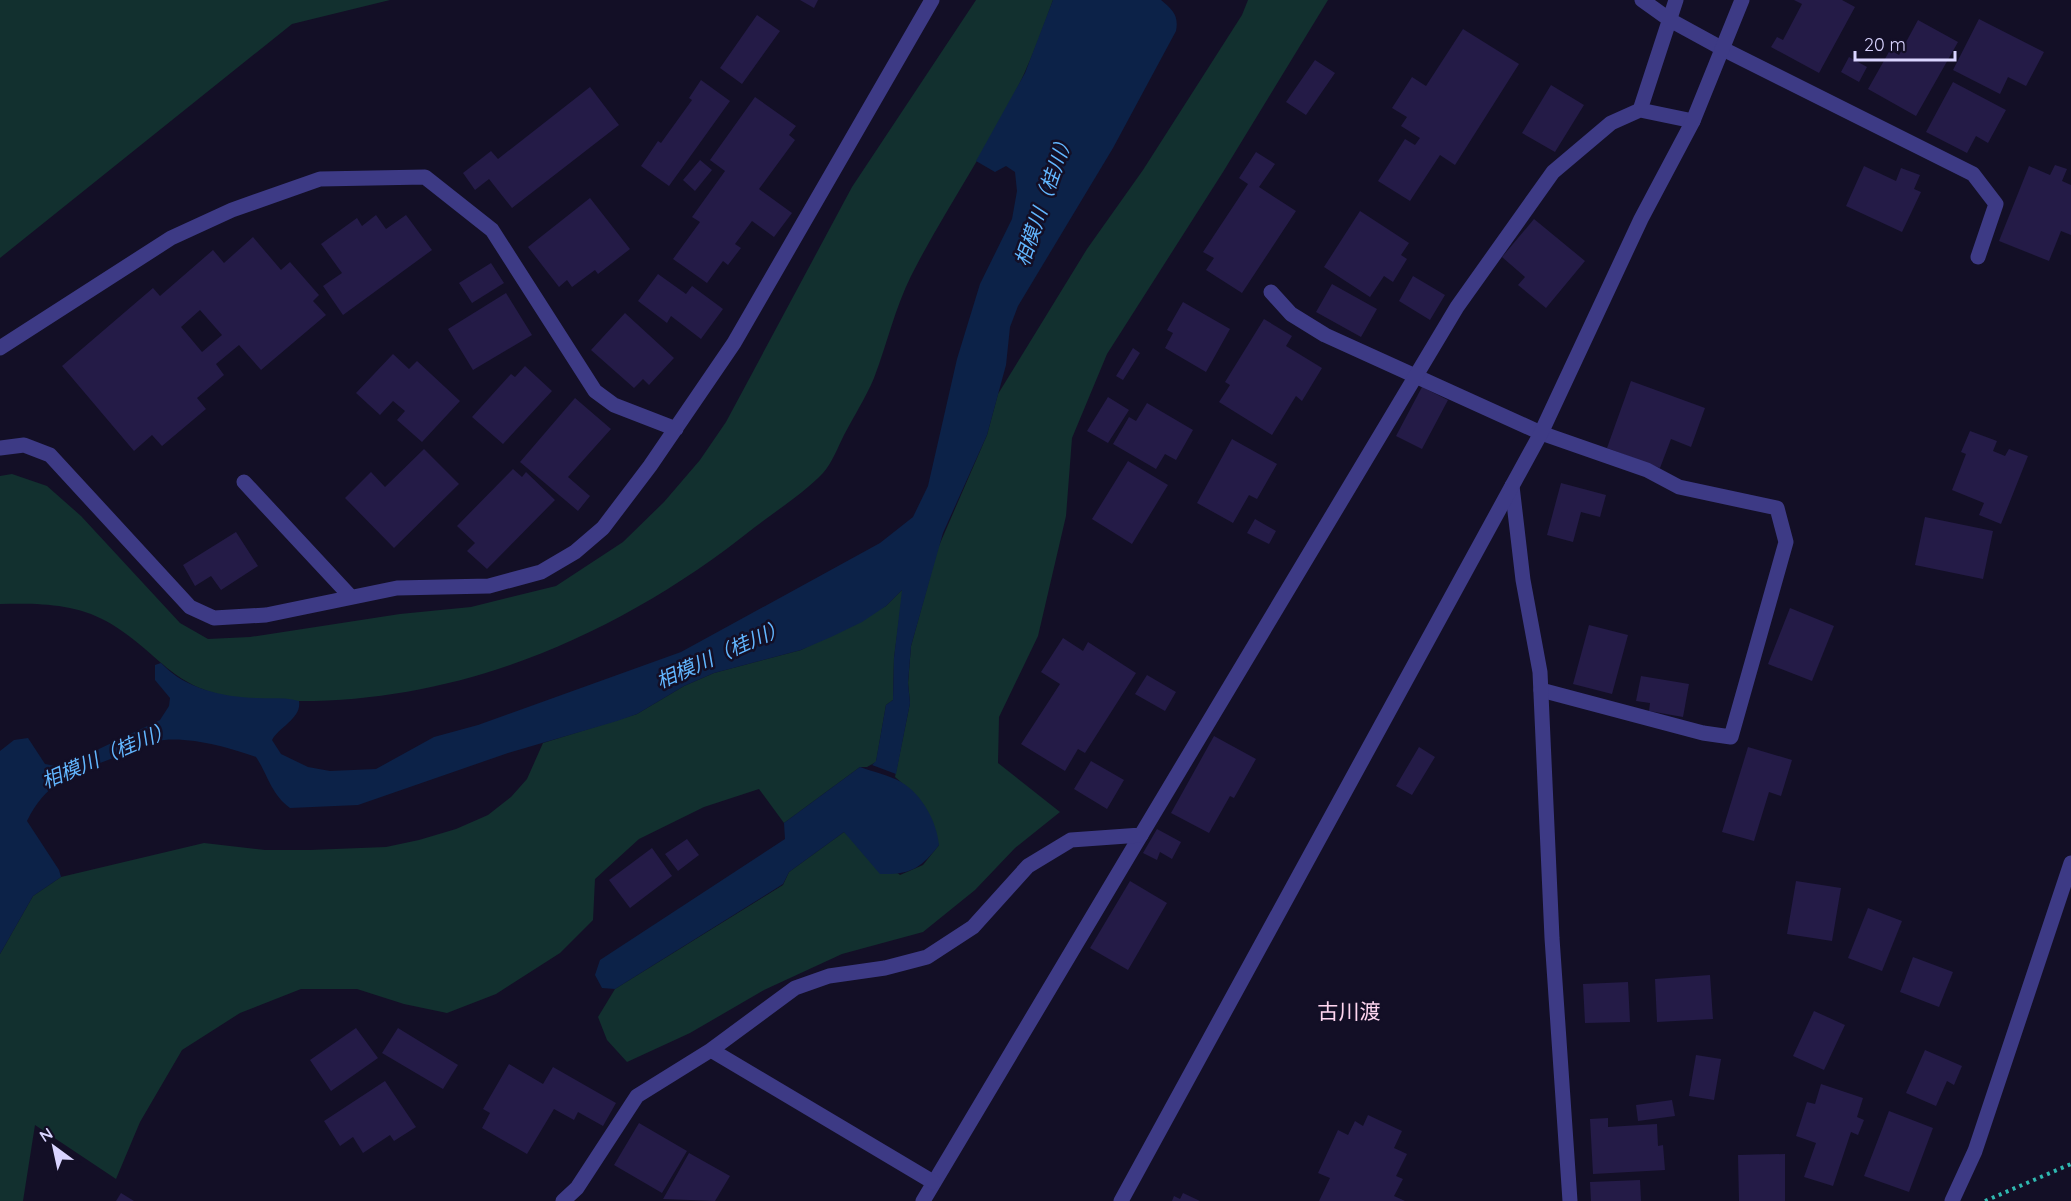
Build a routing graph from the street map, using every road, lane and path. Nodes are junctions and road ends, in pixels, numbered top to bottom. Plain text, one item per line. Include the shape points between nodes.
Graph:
1 (932, 0) edge
2 (1642, 0) edge
3 (1677, 0) edge
4 (1742, 0) edge
5 (1670, 20) junction
6 (1723, 49) junction
7 (1640, 110) junction
8 (1693, 121) junction
9 (1978, 257) dead end
10 (1271, 292) dead end
11 (0, 348) edge
12 (1415, 374) junction
13 (676, 429) junction
14 (1541, 433) junction
15 (0, 448) edge
16 (244, 482) dead end
17 (1512, 486) junction
18 (351, 597) junction
19 (1541, 690) junction
20 (1141, 835) junction
21 (2071, 863) edge
22 (711, 1050) junction
23 (2071, 1164) edge
24 (933, 1182) junction
25 (563, 1201) edge
26 (924, 1201) edge
27 (1121, 1201) edge
28 (1570, 1201) edge
29 (1952, 1201) edge
30 (1985, 1201) edge

1 - 13 street via 734,344
2 - 5 street
3 - 5 street
4 - 6 street
5 - 6 street
5 - 7 street
6 - 8 street
6 - 9 street via 1973,174 1996,204
7 - 8 street
7 - 12 street via 1611,123 1553,172 1456,306
8 - 14 street via 1641,219
10 - 12 street via 1291,314 1325,335
11 - 13 street via 171,238 232,210 320,179 425,177 492,230 595,391 614,405
12 - 14 street
12 - 20 street
13 - 18 street via 603,528 575,552 541,572 489,586 398,588
14 - 17 street
14 - 19 street via 1647,470 1679,487 1777,508 1786,542 1731,737
15 - 18 street via 24,445 50,455 190,607 214,618 266,615
16 - 18 street
17 - 19 street
17 - 27 street
19 - 28 street via 1552,938
20 - 22 street via 1071,840 1028,866 973,927 927,957 829,976 795,988
20 - 24 street
21 - 29 street via 1975,1151
22 - 24 street
22 - 25 street via 637,1096 577,1188
23 - 30 path
24 - 26 street

